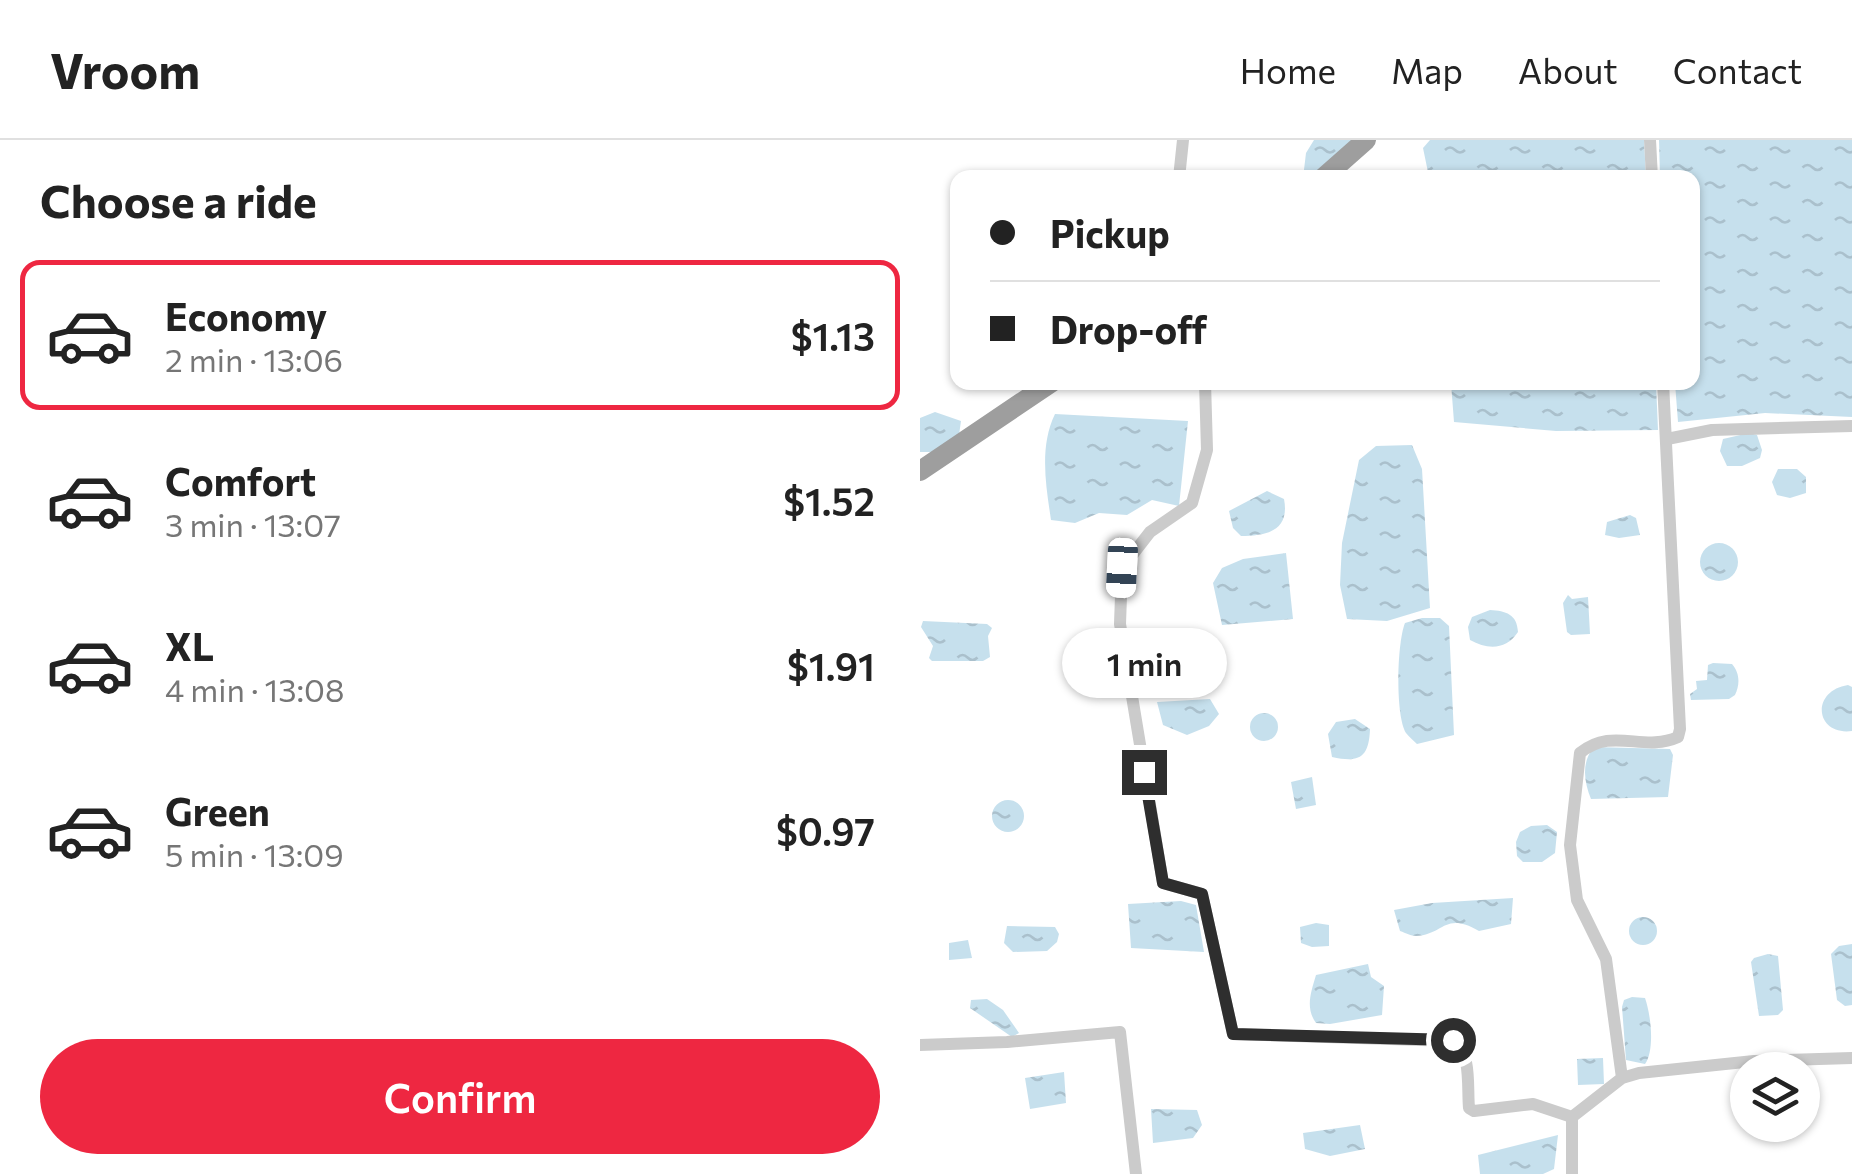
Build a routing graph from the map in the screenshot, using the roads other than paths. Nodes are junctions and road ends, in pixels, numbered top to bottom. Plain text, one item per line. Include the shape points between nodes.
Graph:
1 (1182, 140) edge
2 (1366, 140) edge
3 (1650, 140) edge
4 (1180, 170) edge
5 (1332, 170) edge
6 (1652, 170) edge
7 (1040, 390) edge
8 (1205, 390) edge
9 (1664, 390) edge
10 (1852, 426) edge
11 (1668, 438) junction
12 (920, 471) edge
13 (920, 1044) edge
14 (1852, 1058) edge
15 (1622, 1078) junction
16 (1572, 1117) junction
17 (1136, 1174) edge
18 (1572, 1174) edge

1 - 4 street
2 - 5 highway
3 - 6 street
7 - 12 highway
8 - 16 street via 1207,450 1192,503 1150,532 1122,568 1120,624 1163,883 1202,894 1233,1034 1453,1040 1465,1057 1469,1108 1533,1104
9 - 11 street
10 - 11 street via 1712,430
11 - 15 street via 1680,729 1678,737 1659,742 1596,740 1580,753 1570,845 1577,900 1606,958
13 - 17 street via 1120,1032
14 - 15 street via 1664,1068
15 - 16 street
16 - 18 street

